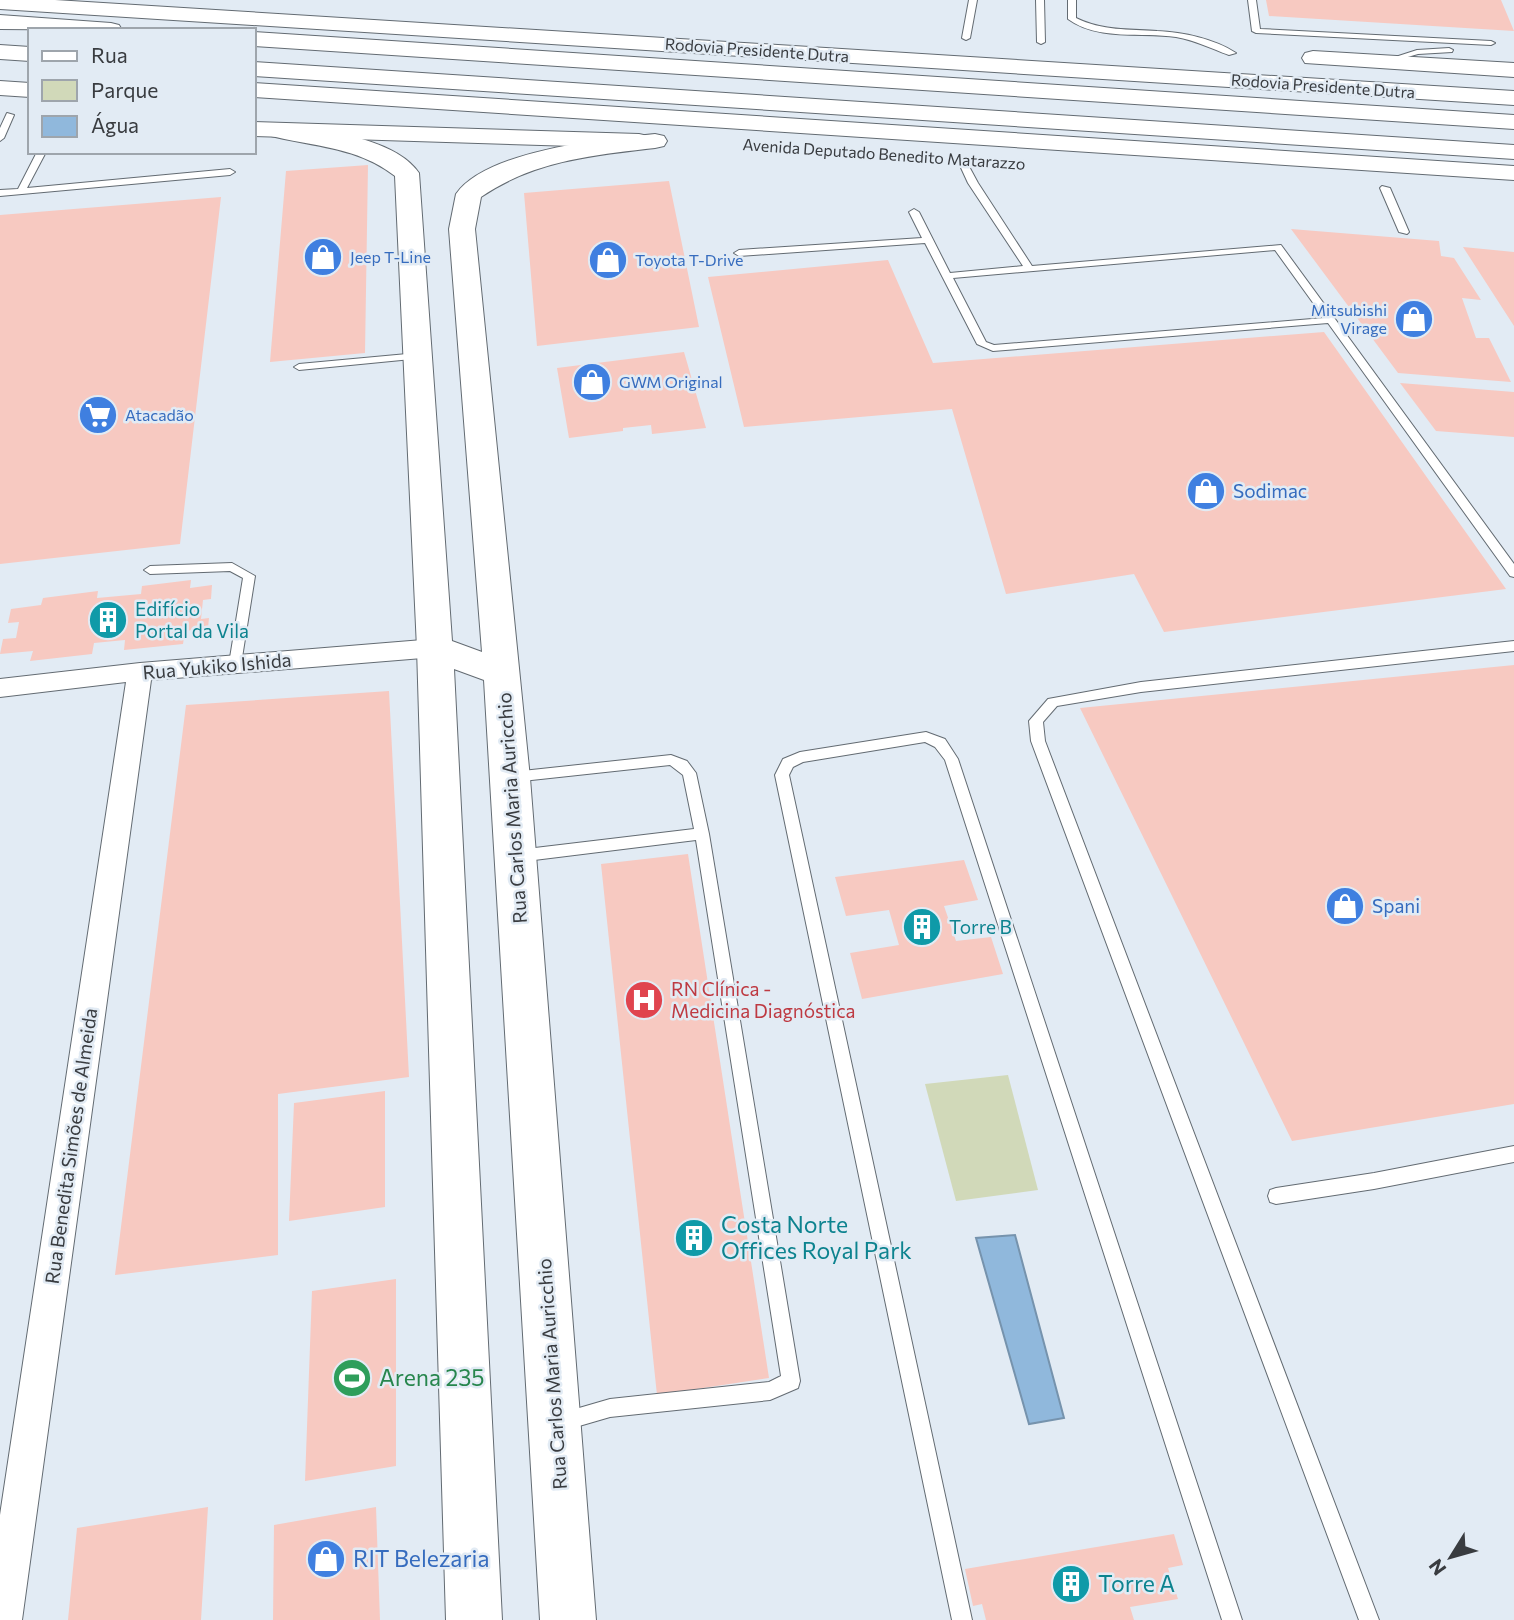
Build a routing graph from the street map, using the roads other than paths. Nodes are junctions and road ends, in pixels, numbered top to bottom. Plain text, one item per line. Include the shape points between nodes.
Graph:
1 (973, 0) edge
2 (1040, 0) edge
3 (1072, 0) edge
4 (1252, 0) edge
5 (0, 4) edge
6 (0, 22) edge
7 (83, 28) edge
8 (1486, 33) dead end
9 (939, 36) dead end
10 (967, 38) junction
11 (256, 39) edge
12 (991, 39) dead end
13 (1016, 41) dead end
14 (1041, 42) junction
15 (1491, 43) junction
16 (0, 52) edge
17 (1232, 53) junction
18 (28, 54) edge
19 (1259, 55) dead end
20 (1287, 57) dead end
21 (1384, 62) junction
22 (256, 69) edge
23 (1514, 70) edge
24 (0, 74) edge
25 (28, 75) edge
26 (0, 88) edge
27 (28, 90) edge
28 (256, 90) edge
29 (1514, 98) edge
30 (13, 116) edge
31 (261, 121) edge
32 (1514, 122) edge
33 (0, 138) edge
34 (655, 141) junction
35 (681, 142) dead end
36 (719, 144) dead end
37 (771, 146) junction
38 (1514, 152) edge
39 (42, 154) edge
40 (961, 159) junction
41 (230, 172) dead end
42 (1514, 173) edge
43 (1385, 188) junction
44 (21, 191) junction
45 (0, 193) edge
46 (1514, 197) edge
47 (914, 212) dead end
48 (1404, 232) dead end
49 (928, 240) junction
50 (738, 253) dead end
51 (1028, 267) junction
52 (947, 276) junction
53 (1332, 320) junction
54 (418, 356) junction
55 (299, 367) dead end
56 (150, 570) dead end
57 (1514, 573) edge
58 (1514, 646) edge
59 (435, 648) junction
60 (235, 664) junction
61 (140, 672) junction
62 (502, 673) junction
63 (0, 688) edge
64 (511, 778) junction
65 (702, 834) junction
66 (516, 856) junction
67 (1514, 1154) edge
68 (1276, 1196) dead end
69 (555, 1424) junction
70 (3, 1620) edge
71 (474, 1620) edge
72 (568, 1620) edge
73 (961, 1620) edge
74 (1232, 1620) edge
75 (1369, 1620) edge

1 - 10 lane
2 - 14 lane
3 - 17 lane via 1072,19 1081,25 1171,34
4 - 15 lane via 1256,31
5 - 29 main road, Rodovia Presidente Dutra
6 - 7 main road
8 - 15 lane
9 - 10 main road
10 - 12 main road
11 - 32 main road, Rodovia Presidente Dutra
13 - 14 main road
14 - 17 main road
15 - 21 lane via 1480,52 1430,50
16 - 18 main road
17 - 19 main road
20 - 21 main road
21 - 23 main road
22 - 38 main road
24 - 25 main road
26 - 27 main road
28 - 42 main road
30 - 33 lane
31 - 34 main road
31 - 37 main road via 484,121
31 - 54 main road via 383,155 407,173
34 - 35 main road
34 - 62 main road, Rua Carlos Maria Auricchio via 538,160 499,174 470,194 462,229
36 - 37 main road, Avenida Deputado Benedito Matarazzo
37 - 40 main road, Avenida Deputado Benedito Matarazzo
39 - 44 lane
40 - 43 main road, Avenida Deputado Benedito Matarazzo
40 - 51 lane
41 - 44 lane
43 - 46 main road, Avenida Deputado Benedito Matarazzo
43 - 48 lane
44 - 45 lane
47 - 49 lane
49 - 50 lane
49 - 52 lane
51 - 52 lane
51 - 53 lane via 1278,247
52 - 53 lane via 982,344 993,348
53 - 57 lane
54 - 55 lane
54 - 59 main road
56 - 60 lane via 232,567 249,576
58 - 75 lane via 1141,687 1053,702 1036,721 1038,741
59 - 60 street, Rua Yukiko Ishida
59 - 62 main road
59 - 71 main road
60 - 61 street, Rua Yukiko Ishida
61 - 63 street, Rua Yukiko Ishida
61 - 70 street, Rua Benedita Simões de Almeida
62 - 64 main road, Rua Carlos Maria Auricchio
64 - 65 lane via 671,760 689,773
64 - 66 main road, Rua Carlos Maria Auricchio
65 - 66 lane
65 - 69 lane via 791,1381 770,1391 610,1408
66 - 69 main road, Rua Carlos Maria Auricchio
67 - 68 lane
69 - 72 main road, Rua Carlos Maria Auricchio
73 - 74 lane via 782,775 788,763 800,757 926,737 940,743 951,759

